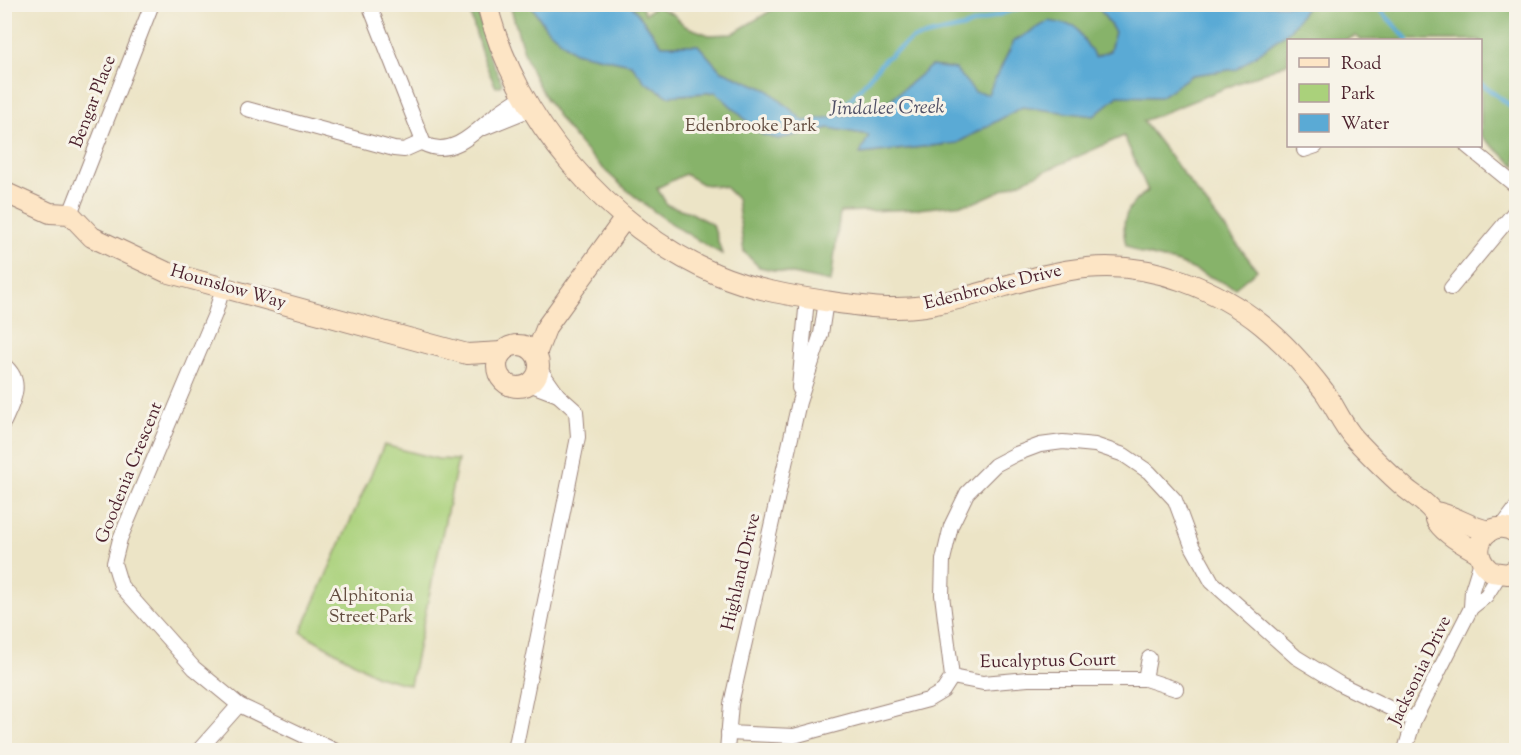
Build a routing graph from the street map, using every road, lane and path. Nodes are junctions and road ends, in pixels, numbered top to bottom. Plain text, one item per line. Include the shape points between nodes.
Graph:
1 (152, 4) edge
2 (369, 4) edge
3 (487, 4) edge
4 (527, 102) junction
5 (246, 109) dead end
6 (422, 142) junction
7 (1468, 147) edge
8 (1516, 186) edge
9 (4, 192) edge
10 (1516, 210) edge
11 (70, 213) junction
12 (625, 218) junction
13 (223, 288) junction
14 (1451, 288) dead end
15 (817, 300) junction
16 (502, 352) junction
17 (467, 354) junction
18 (531, 363) junction
19 (4, 365) edge
20 (499, 375) junction
21 (799, 402) junction
22 (4, 422) edge
23 (1516, 508) edge
24 (1434, 512) junction
25 (1502, 531) edge
26 (1480, 557) junction
27 (1510, 574) edge
28 (1471, 608) junction
29 (1149, 658) dead end
30 (952, 677) junction
31 (1145, 679) junction
32 (1176, 689) dead end
33 (239, 705) junction
34 (1414, 720) junction
35 (728, 733) junction
36 (199, 750) edge
37 (334, 750) edge
38 (514, 750) edge
39 (727, 750) edge
40 (1405, 750) edge

1 - 11 street, Bengar Place
2 - 6 street
3 - 4 street, Edenbrooke Drive via 491,22
4 - 6 street via 450,147 437,148
4 - 12 street, Edenbrooke Drive via 562,153
5 - 6 street via 394,149 404,150
7 - 8 street
9 - 11 street via 50,213
10 - 14 street
11 - 13 street, Hounslow Way via 92,237 166,272
12 - 15 street, Edenbrooke Drive via 713,273 771,293
12 - 18 street, Hounslow Way via 547,326
13 - 17 street, Hounslow Way
13 - 33 street, Goodenia Crescent via 120,539 114,563 121,586 143,612 194,668
15 - 21 street, Highland Drive via 800,363
15 - 21 street, Highland Drive via 821,334
15 - 24 street, Edenbrooke Drive via 871,309 925,306 1049,272 1083,267 1136,269 1181,280 1223,298 1260,321 1290,349 1327,395 1352,435
16 - 17 street, Hounslow Way
16 - 18 street, Hounslow Way via 512,346
16 - 20 street via 497,363
17 - 20 street, Hounslow Way
18 - 20 street, Hounslow Way via 511,386
18 - 38 street via 576,411 578,437
19 - 22 street via 13,372 17,386
21 - 35 street, Highland Drive
23 - 25 street
24 - 25 street, Edenbrooke Drive via 1447,513 1473,528
24 - 26 street, Edenbrooke Drive via 1439,525
25 - 26 street via 1481,540
26 - 27 street, Edenbrooke Drive via 1492,572
26 - 28 street, Jacksonia Drive
27 - 28 street, Jacksonia Drive
28 - 34 street, Jacksonia Drive
29 - 31 street
30 - 31 street, Eucalyptus Court via 983,683
30 - 34 street via 942,596 943,560 955,518 967,493 995,465 1040,444 1063,442 1095,445 1124,455 1149,472 1175,500 1192,546 1212,582 1296,657 1340,684
30 - 35 street via 943,691 928,700 794,736
31 - 32 street, Eucalyptus Court
33 - 36 street
33 - 37 street, Goodenia Crescent
34 - 40 street, Jacksonia Drive
35 - 39 street, Highland Drive

